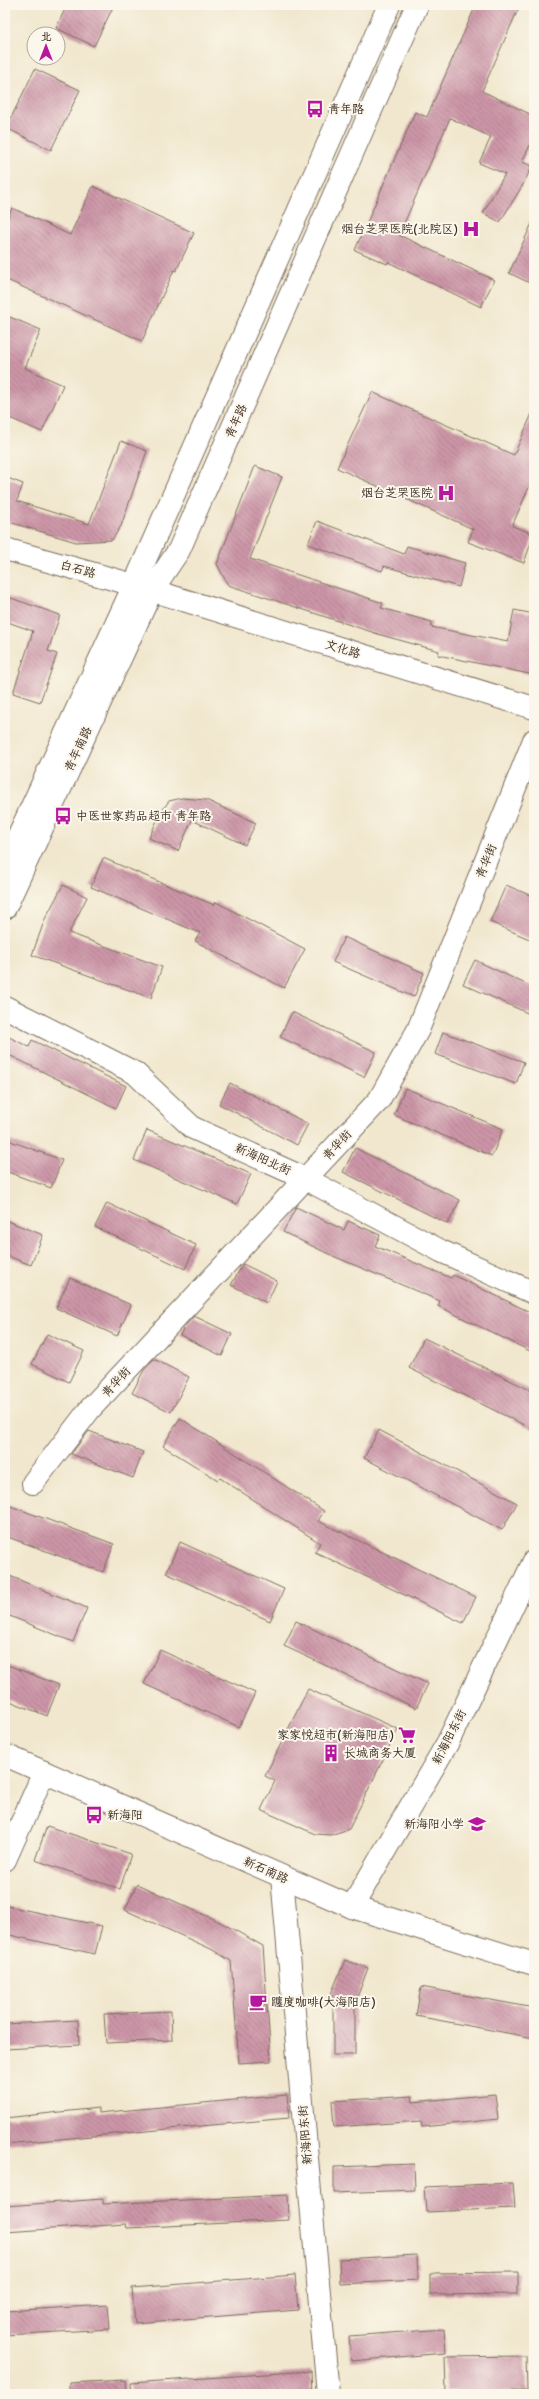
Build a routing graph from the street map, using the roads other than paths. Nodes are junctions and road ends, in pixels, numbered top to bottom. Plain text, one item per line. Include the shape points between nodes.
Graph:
1 (389, 5) edge
2 (417, 5) edge
3 (5, 549) edge
4 (143, 587) junction
5 (534, 708) edge
6 (534, 740) edge
7 (5, 866) edge
8 (5, 908) edge
9 (5, 1007) edge
10 (306, 1179) junction
11 (534, 1293) edge
12 (33, 1483) dead end
13 (534, 1561) edge
14 (5, 1755) edge
15 (44, 1772) junction
16 (5, 1860) edge
17 (282, 1877) junction
18 (352, 1908) junction
19 (534, 1964) edge
20 (328, 2394) edge

1 - 4 street
2 - 4 street, 青年路 via 179,550
3 - 4 street, 白石路
4 - 5 street, 文化路
4 - 7 street, 青年南路
4 - 8 street, 青年南路
6 - 10 street, 青华街 via 418,1030 379,1100
9 - 10 street, 新海阳北街 via 136,1073 193,1128
10 - 11 street, 新海阳北街 via 442,1251
10 - 12 street, 青华街 via 90,1409
13 - 18 street, 新海阳东街 via 448,1742
14 - 15 street, 新石南路
15 - 16 street
15 - 17 street, 新石南路
17 - 18 street, 新石南路
17 - 20 street, 新海阳东街
18 - 19 street, 新石南路

